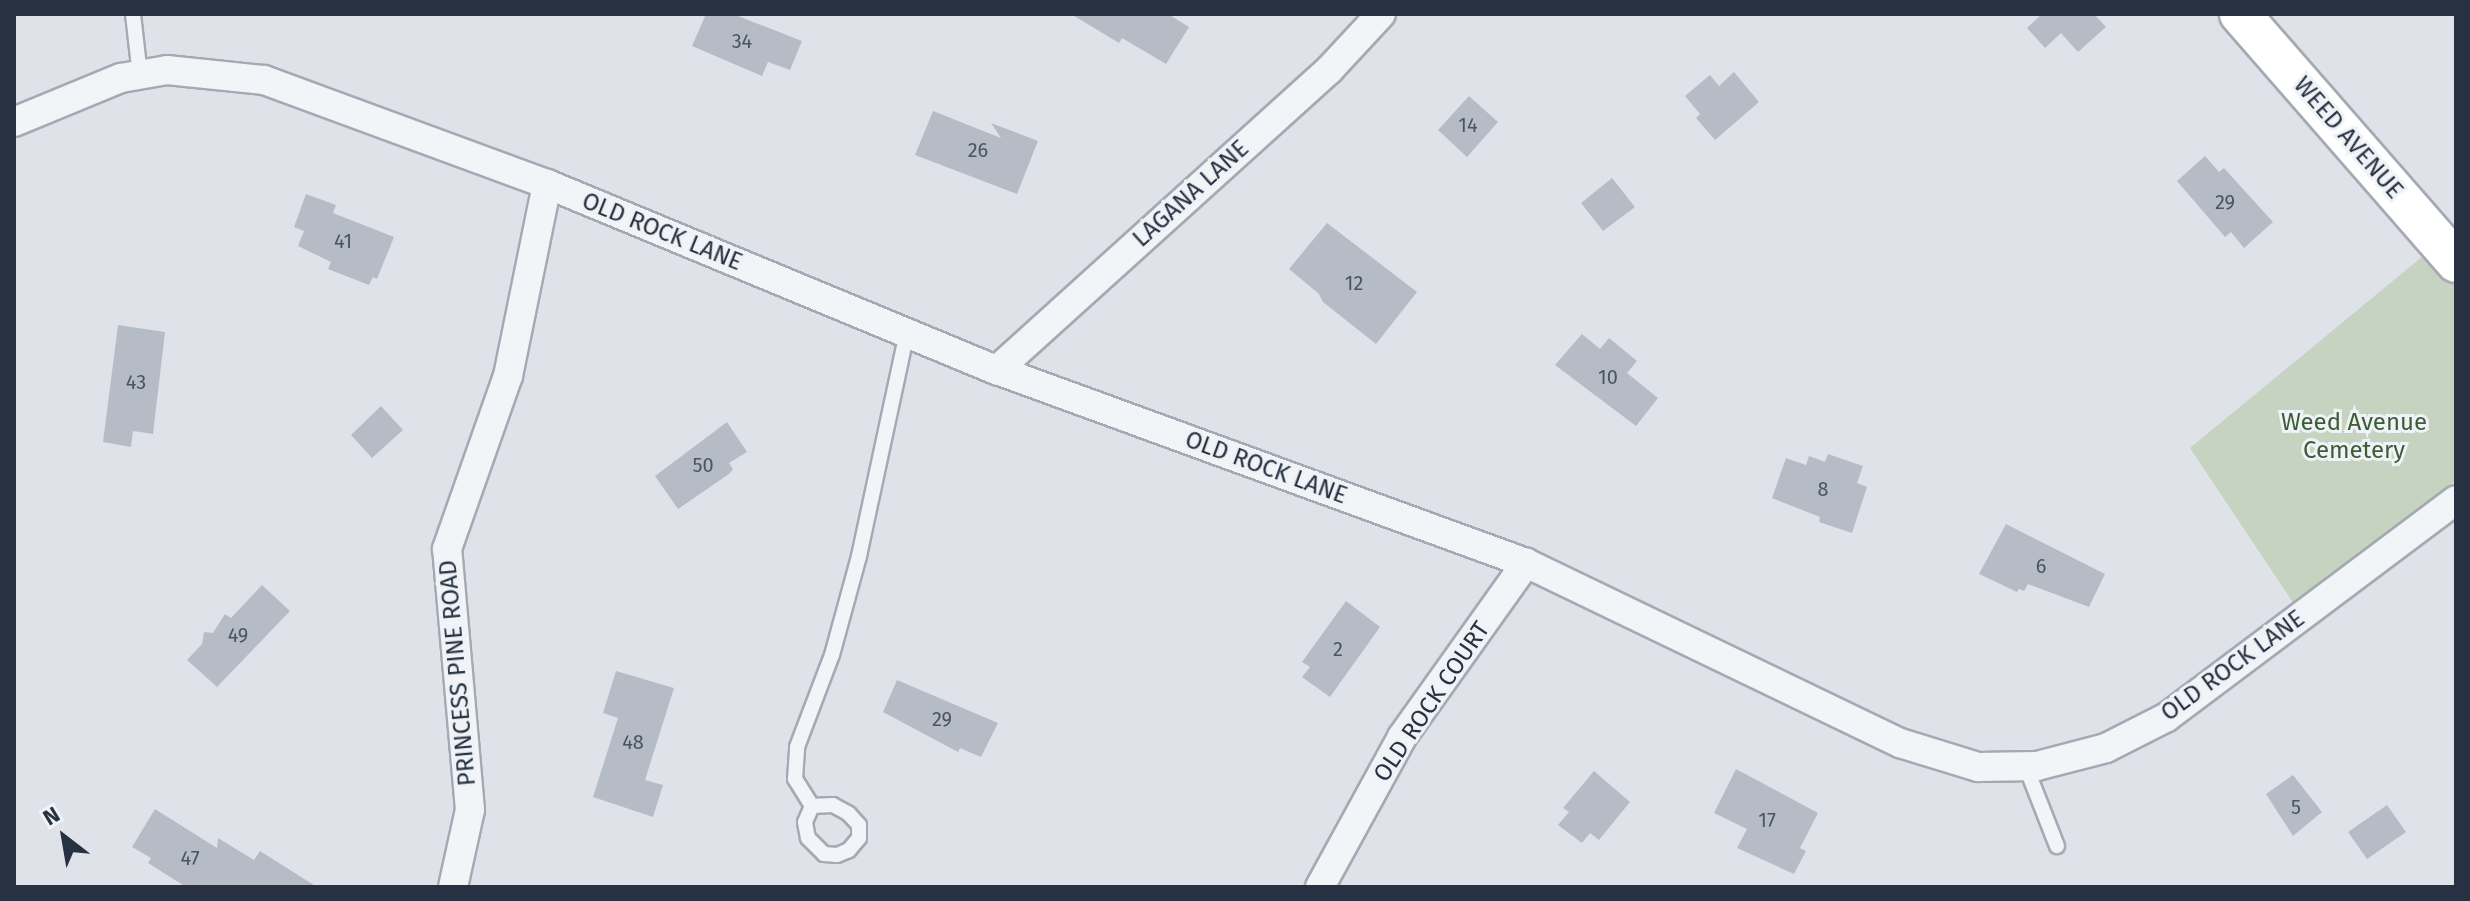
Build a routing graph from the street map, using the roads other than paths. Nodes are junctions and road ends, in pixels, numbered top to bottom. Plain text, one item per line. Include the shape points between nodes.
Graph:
1 (133, 14) edge
2 (1381, 14) edge
3 (2240, 14) edge
4 (140, 75) junction
5 (14, 122) edge
6 (547, 184) junction
7 (2456, 262) edge
8 (907, 332) junction
9 (997, 370) junction
10 (2456, 500) edge
11 (1526, 563) junction
12 (2026, 767) junction
13 (812, 806) dead end
14 (2057, 846) dead end
15 (453, 887) edge
16 (1320, 887) edge

1 - 4 lane
2 - 9 street, LAGANA LANE via 1329,70
3 - 7 main road, WEED AVENUE
4 - 5 street, OLD ROCK LANE
4 - 6 street, OLD ROCK LANE via 167,70 264,80
6 - 8 street, OLD ROCK LANE
6 - 15 street, PRINCESS PINE ROAD via 508,376 447,549 470,810
8 - 9 street, OLD ROCK LANE
8 - 13 lane via 859,556 832,655 797,747 795,779
9 - 11 street, OLD ROCK LANE
10 - 12 street, OLD ROCK LANE via 2167,717 2106,748
11 - 12 street, OLD ROCK LANE via 1900,743 1978,767
11 - 16 street, OLD ROCK COURT via 1402,737
12 - 14 lane

